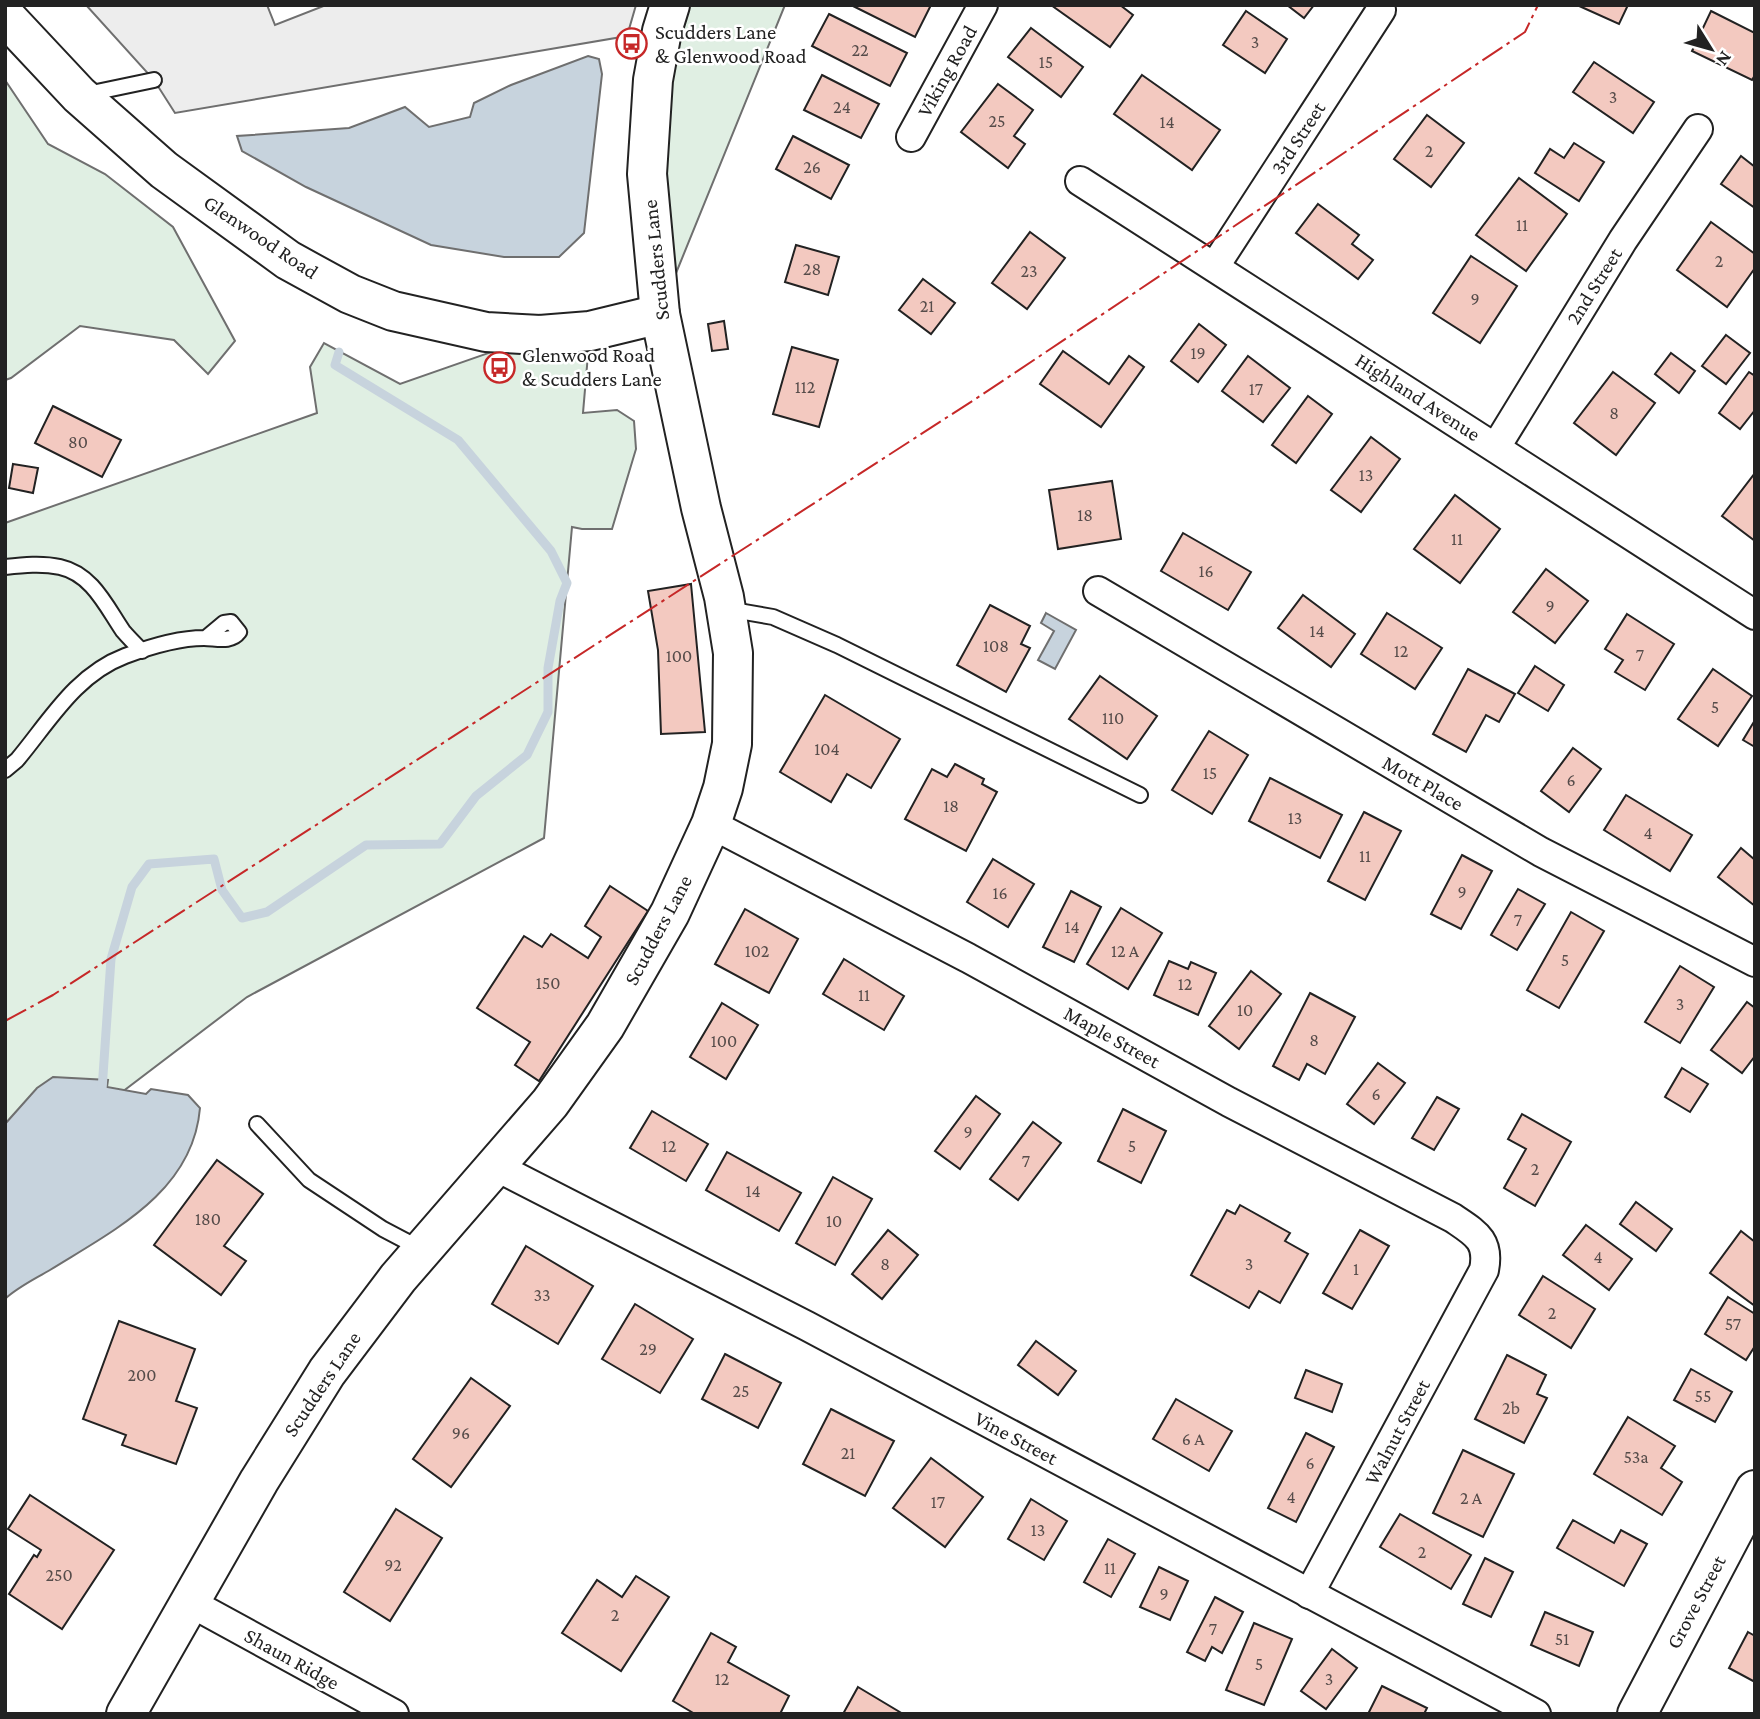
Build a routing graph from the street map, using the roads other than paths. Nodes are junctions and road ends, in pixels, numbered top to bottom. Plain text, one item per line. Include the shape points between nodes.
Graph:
1 (670, 5) edge
2 (983, 5) edge
3 (1381, 10) dead end
4 (5, 16) edge
5 (154, 80) dead end
6 (79, 96) junction
7 (1698, 129) dead end
8 (911, 136) dead end
9 (1080, 181) dead end
10 (1215, 266) junction
11 (660, 314) junction
12 (1496, 447) junction
13 (5, 567) edge
14 (1098, 591) dead end
15 (726, 608) junction
16 (1755, 615) edge
17 (206, 638) dead end
18 (142, 651) junction
19 (5, 769) edge
20 (1140, 795) dead end
21 (711, 824) junction
22 (1755, 962) edge
23 (257, 1124) dead end
24 (495, 1166) junction
25 (422, 1250) junction
26 (1484, 1270) joint
27 (1755, 1490) edge
28 (1309, 1594) junction
29 (191, 1603) junction
30 (126, 1714) edge
31 (394, 1714) edge
32 (1536, 1714) edge
33 (1637, 1714) edge

1 - 11 street, Scudders Lane via 653,80 647,174
2 - 8 street, Viking Road
3 - 10 street, 3rd Street
4 - 6 street, Glenwood Road
5 - 6 lane
6 - 11 street, Glenwood Road via 164,170 288,260 393,311 486,332 540,335 590,331
7 - 12 street, 2nd Street via 1623,240
9 - 10 street, Highland Avenue
10 - 12 street, Highland Avenue
11 - 15 street, Scudders Lane
12 - 16 street, Highland Avenue
13 - 18 lane via 62,567 79,575 93,586
14 - 22 street, Mott Place via 1541,852
15 - 20 lane via 773,618 837,645
15 - 21 street, Scudders Lane via 733,653 732,744
17 - 18 lane
18 - 19 lane via 122,657 74,689
21 - 24 street, Scudders Lane via 670,914 606,1026 550,1103
21 - 26 street, Maple Street via 1453,1218 1481,1237
23 - 25 lane via 309,1180
24 - 25 street, Scudders Lane
24 - 28 street, Vine Street via 807,1326
25 - 29 street, Scudders Lane via 327,1371
26 - 28 street, Walnut Street
27 - 33 street, Grove Street
28 - 32 street, Vine Street
29 - 30 street, Scudders Lane
29 - 31 street, Shaun Ridge

